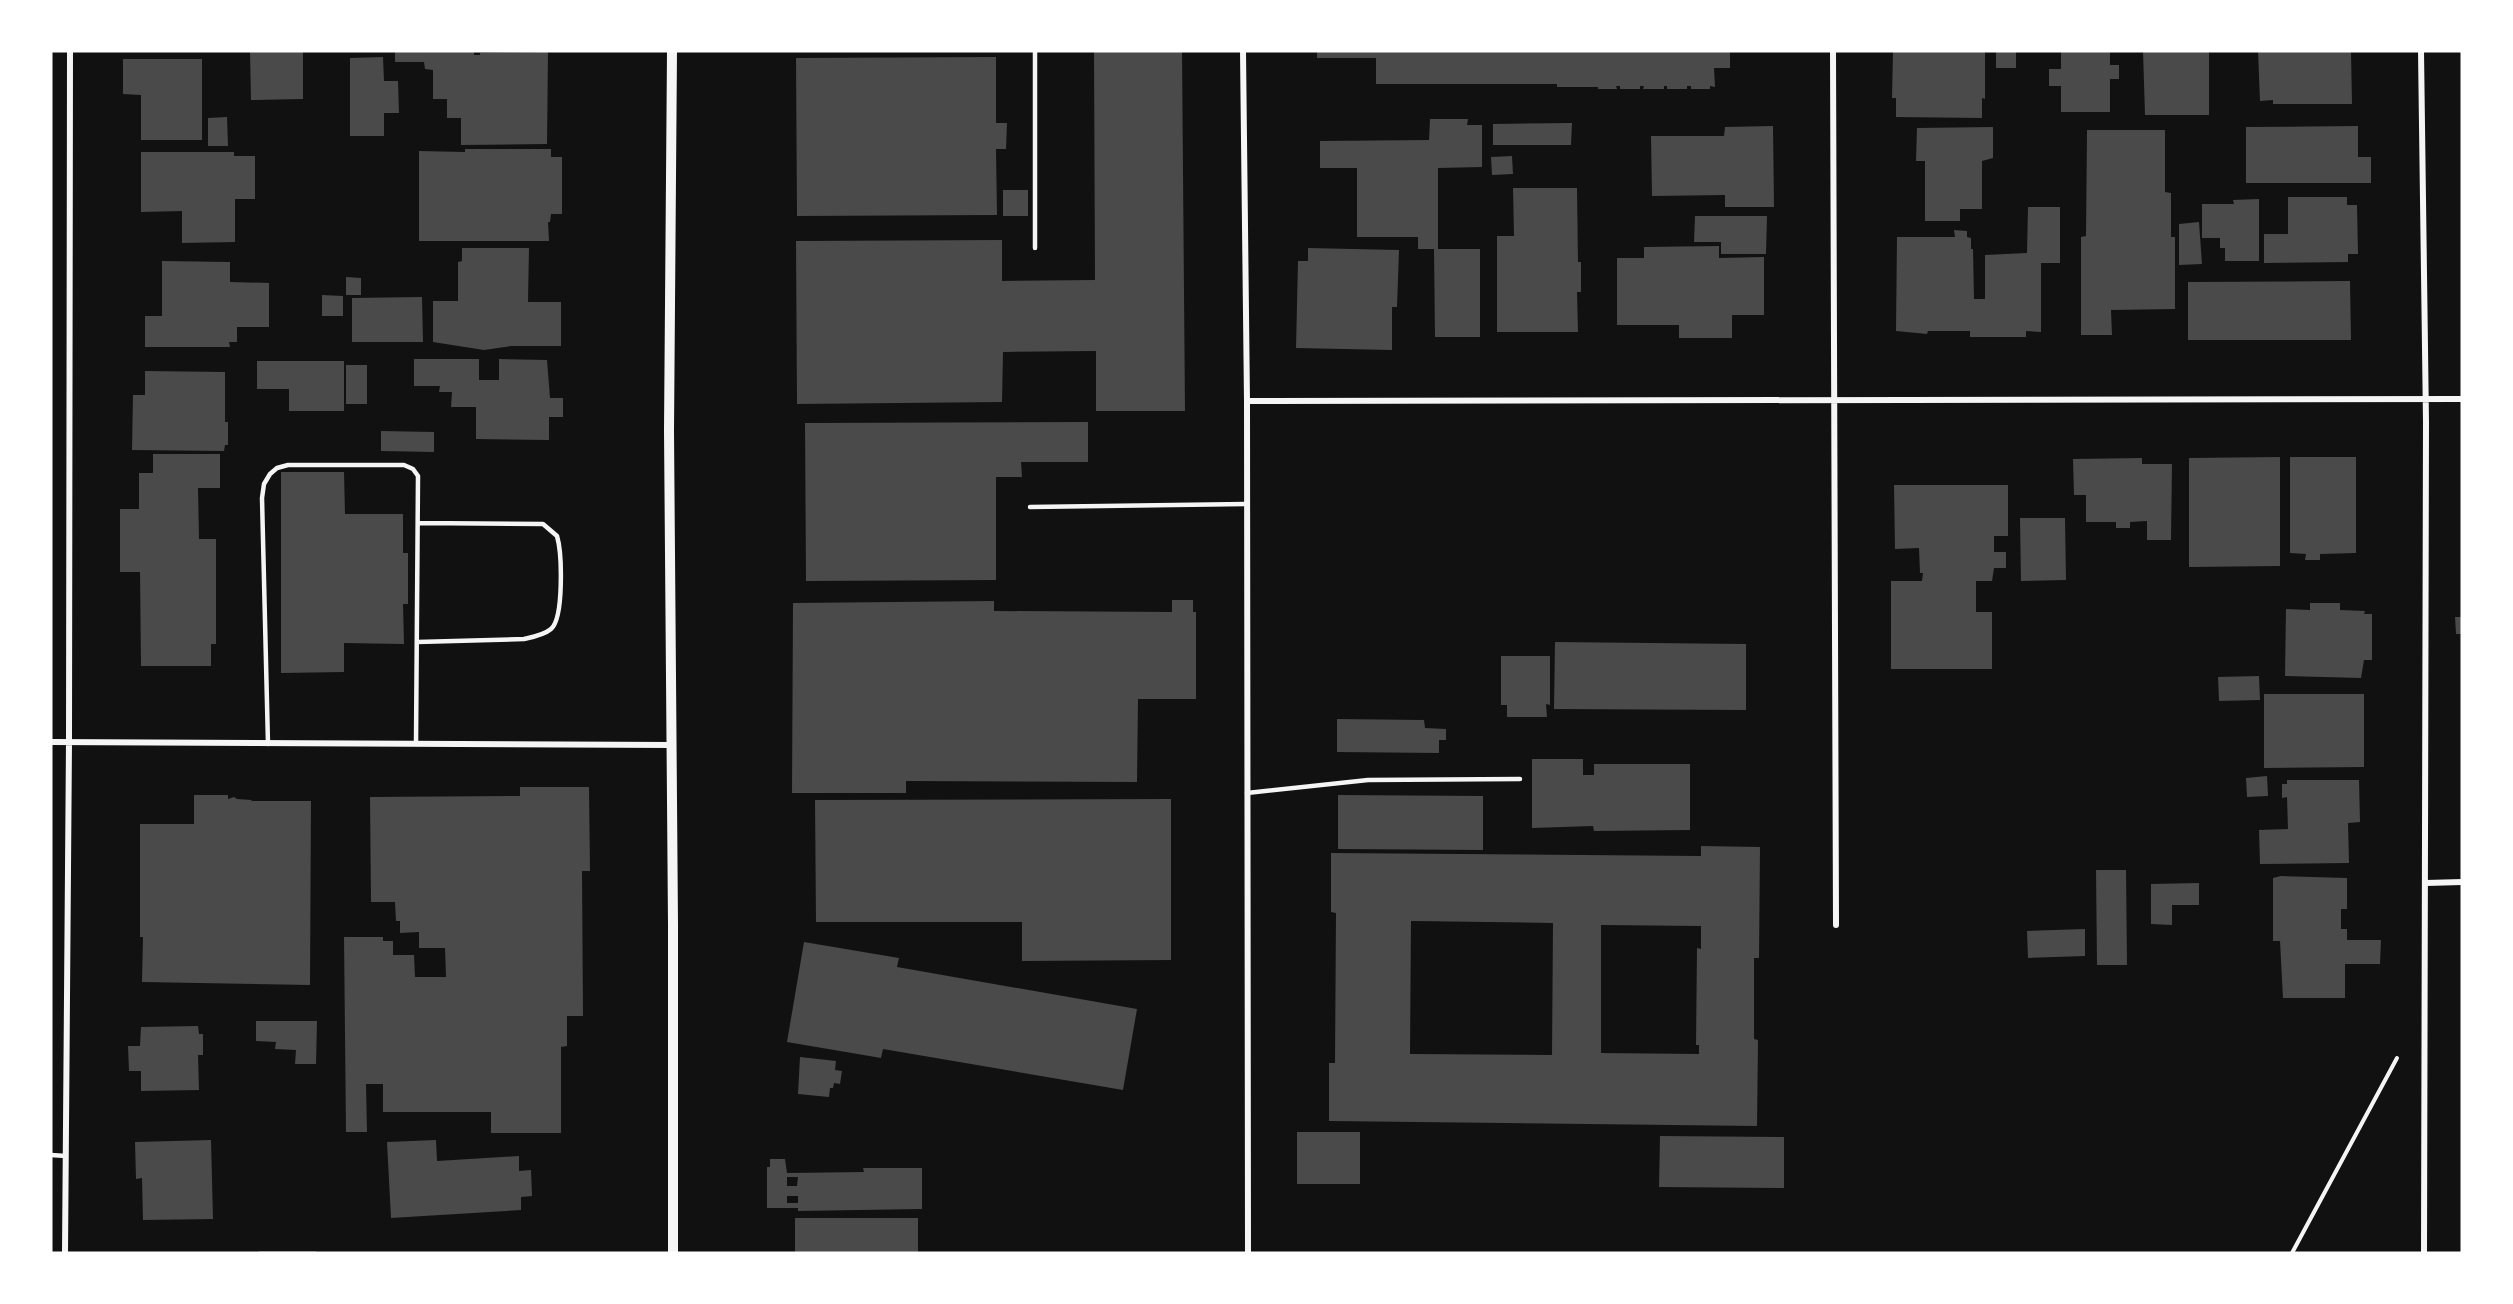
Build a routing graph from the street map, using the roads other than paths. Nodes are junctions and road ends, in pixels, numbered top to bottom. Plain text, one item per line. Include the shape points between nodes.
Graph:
1 (70, 51) edge
2 (672, 51) edge
3 (1035, 51) edge
4 (1243, 51) edge
5 (1833, 51) edge
6 (2421, 51) edge
7 (1035, 249) dead end
8 (1833, 399) junction
9 (2425, 399) junction
10 (2462, 399) edge
11 (1247, 400) junction
12 (1246, 504) junction
13 (1030, 507) dead end
14 (418, 524) junction
15 (417, 642) junction
16 (51, 742) edge
17 (69, 742) junction
18 (268, 744) junction
19 (416, 744) junction
20 (672, 745) junction
21 (1520, 779) dead end
22 (1247, 793) junction
23 (2462, 882) edge
24 (2426, 883) junction
25 (1836, 925) dead end
26 (51, 1155) edge
27 (66, 1156) junction
28 (65, 1253) edge
29 (673, 1253) edge
30 (1248, 1253) edge
31 (2424, 1253) edge

1 - 17 street
2 - 20 street via 669,420
3 - 7 lane
4 - 11 street
5 - 8 street
6 - 9 street
8 - 9 street
8 - 11 street
8 - 25 street
9 - 10 street
9 - 24 street
11 - 12 street
12 - 13 lane
12 - 22 street
14 - 15 lane
14 - 15 lane via 543,524 557,536 559,615 551,629 524,639
14 - 18 lane via 418,476 409,467 288,465 270,474 264,484 261,515
15 - 19 lane
16 - 17 street
17 - 18 street
17 - 27 street
18 - 19 street
19 - 20 street
20 - 29 street
21 - 22 lane via 1368,780
22 - 30 street
23 - 24 street
24 - 31 street
26 - 27 lane
27 - 28 street

